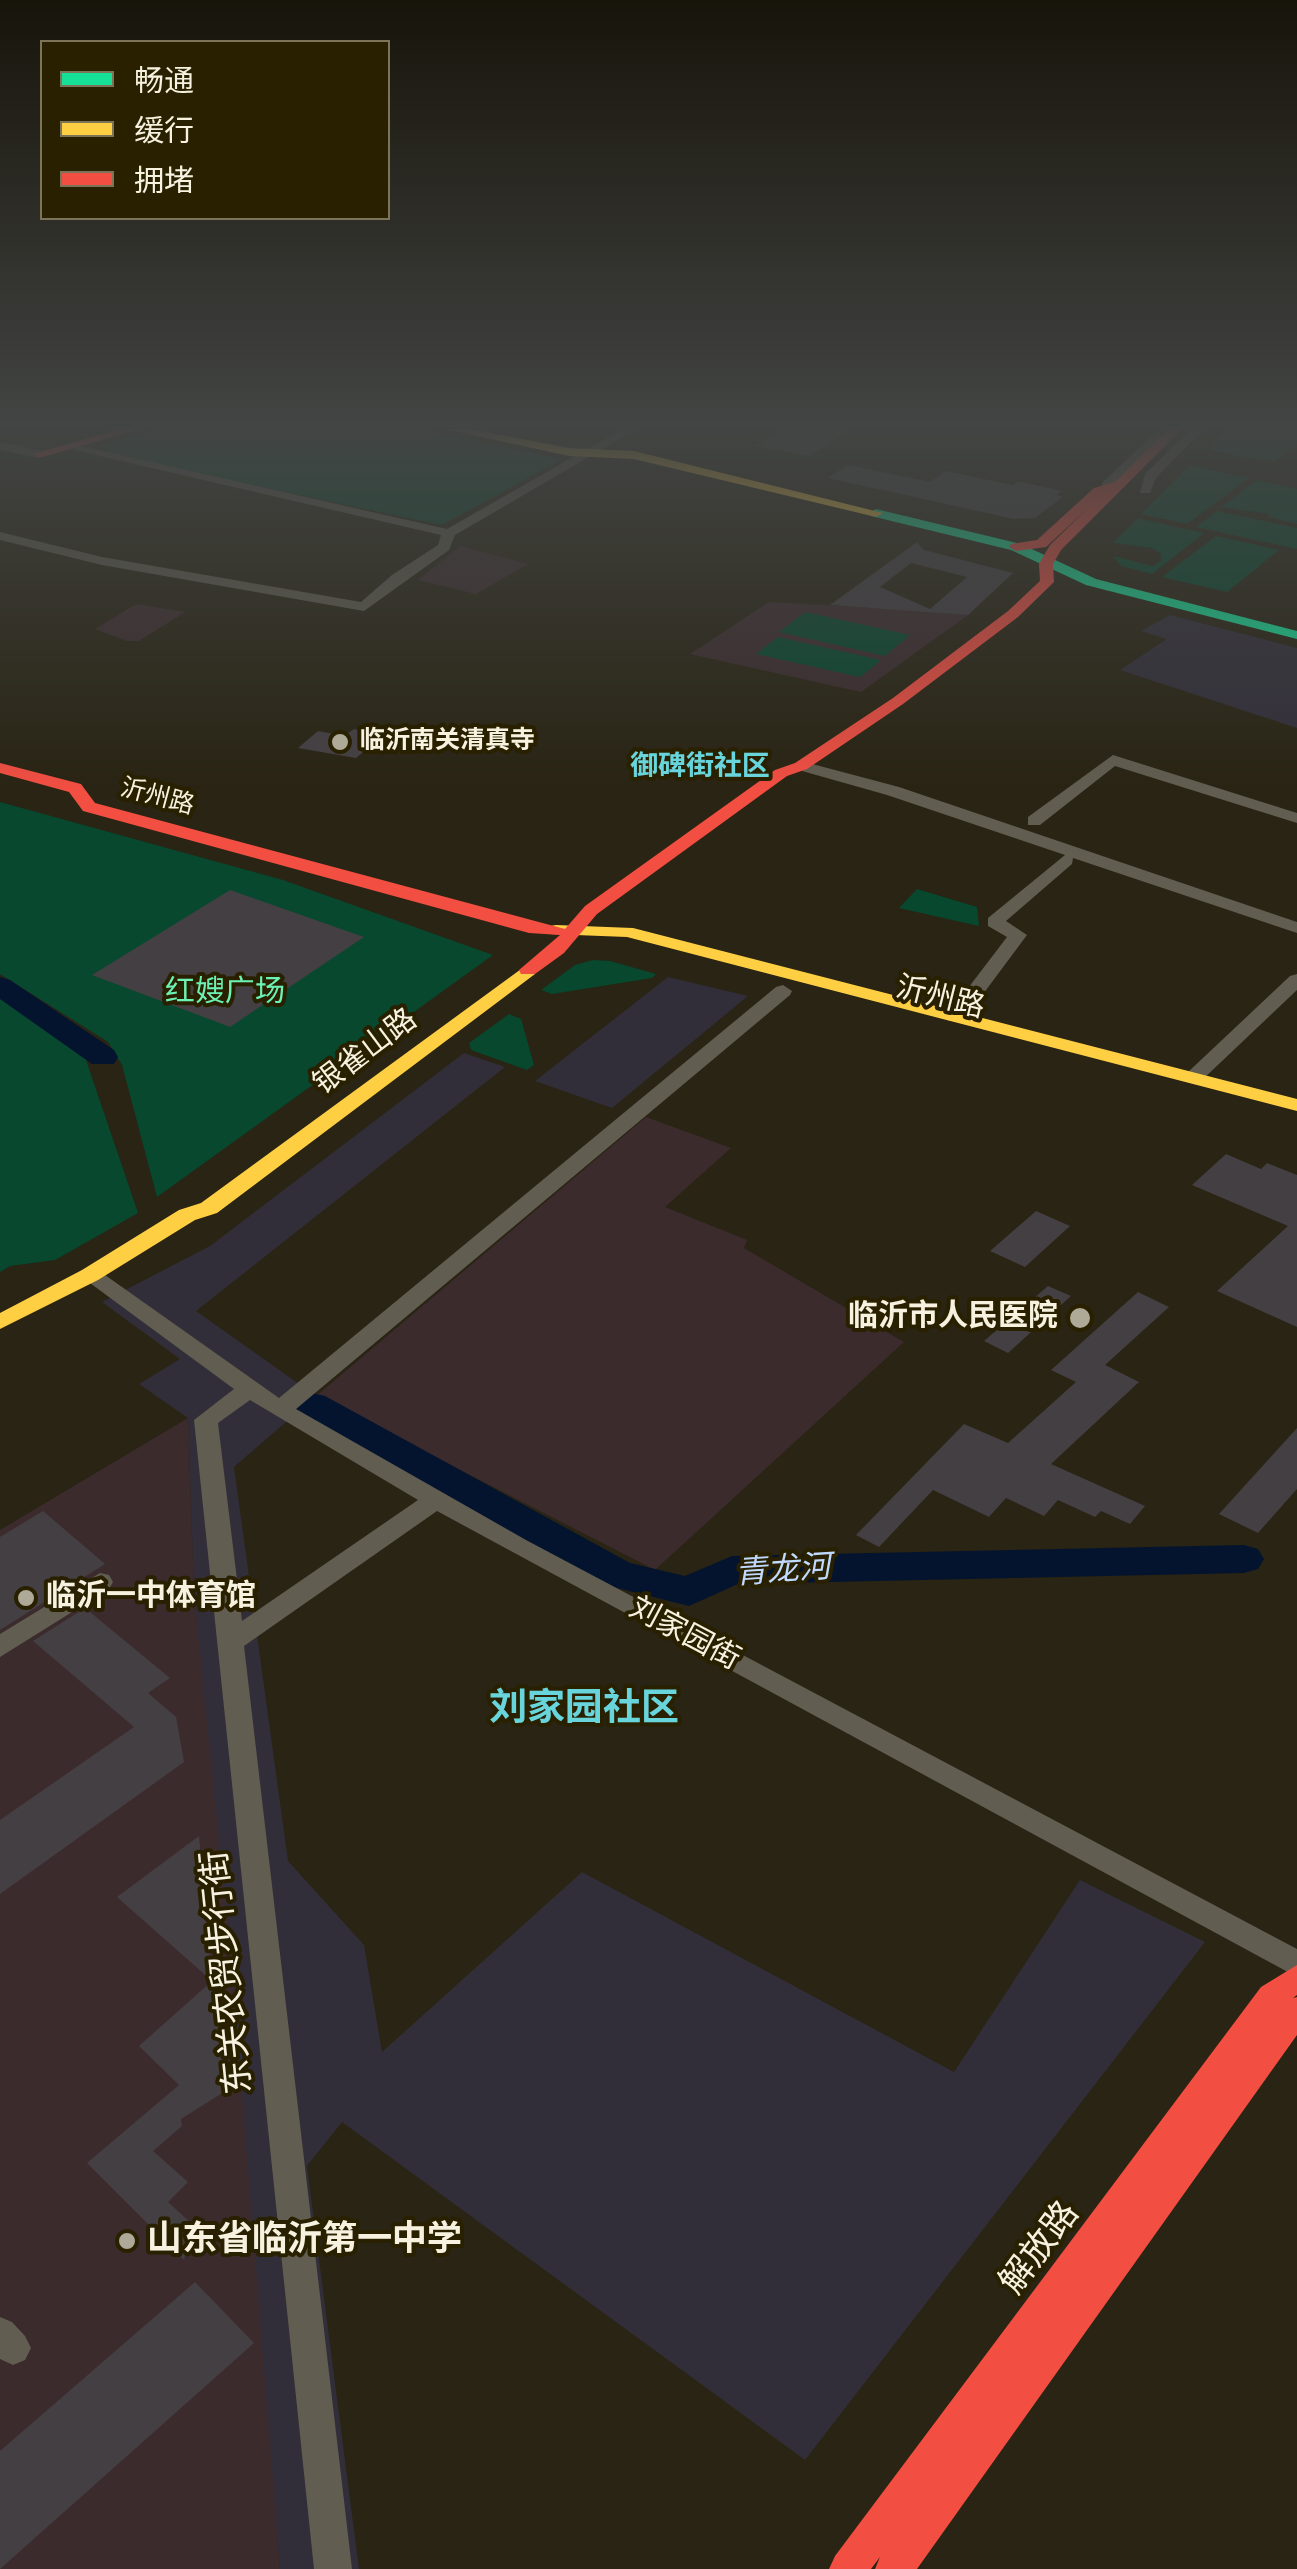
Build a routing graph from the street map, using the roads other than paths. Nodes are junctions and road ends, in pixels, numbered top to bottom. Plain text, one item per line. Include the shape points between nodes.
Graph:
1 (53, 549) edge
2 (441, 549) edge
3 (964, 549) edge
4 (1019, 549) edge
5 (1055, 549) edge
6 (1071, 549) edge
7 (1046, 564) junction
8 (1297, 621) edge
9 (1297, 634) edge
10 (801, 766) junction
11 (0, 768) edge
12 (0, 784) edge
13 (81, 797) junction
14 (1297, 818) edge
15 (1034, 820) dead end
16 (1066, 860) dead end
17 (573, 927) junction
18 (1297, 928) edge
19 (1297, 980) edge
20 (782, 991) junction
21 (956, 1017) junction
22 (1194, 1078) junction
23 (1297, 1105) edge
24 (1297, 1119) edge
25 (90, 1274) junction
26 (0, 1322) edge
27 (250, 1389) junction
28 (280, 1410) junction
29 (436, 1500) junction
30 (100, 1582) dead end
31 (231, 1642) junction
32 (0, 1647) edge
33 (1297, 1964) edge
34 (1297, 1978) edge
35 (1297, 2010) edge
36 (333, 2569) edge
37 (848, 2569) edge
38 (894, 2569) edge

1 - 2 street via 364,607
3 - 7 main road
4 - 7 main road
5 - 7 main road, 银雀山路
6 - 7 main road, 银雀山路
7 - 8 main road via 1104,571
7 - 9 main road via 1091,582
7 - 10 main road, 银雀山路 via 1000,613
10 - 17 main road, 银雀山路 via 605,915
10 - 18 street
11 - 13 main road, 沂州路 via 75,788
12 - 13 main road, 沂州路 via 55,799
13 - 17 main road, 沂州路 via 107,796 554,915
14 - 15 street via 1113,760
16 - 21 street via 994,922 1018,935
17 - 20 main road, 沂州路 via 606,947
17 - 21 main road, 沂州路 via 627,932
17 - 25 main road, 银雀山路 via 540,944 202,1195 187,1215
19 - 22 street
20 - 24 main road, 沂州路
20 - 28 street
21 - 22 main road, 沂州路
22 - 23 main road, 沂州路
25 - 26 main road, 银雀山路
25 - 27 street, 刘家园街
27 - 28 street, 刘家园街
27 - 31 street, 东关农贸步行街 via 206,1420
28 - 29 street, 刘家园街
29 - 31 street
29 - 33 street, 刘家园街
30 - 32 street
31 - 36 street, 东关农贸步行街
34 - 37 main road, 解放路 via 1272,1996
35 - 38 main road

